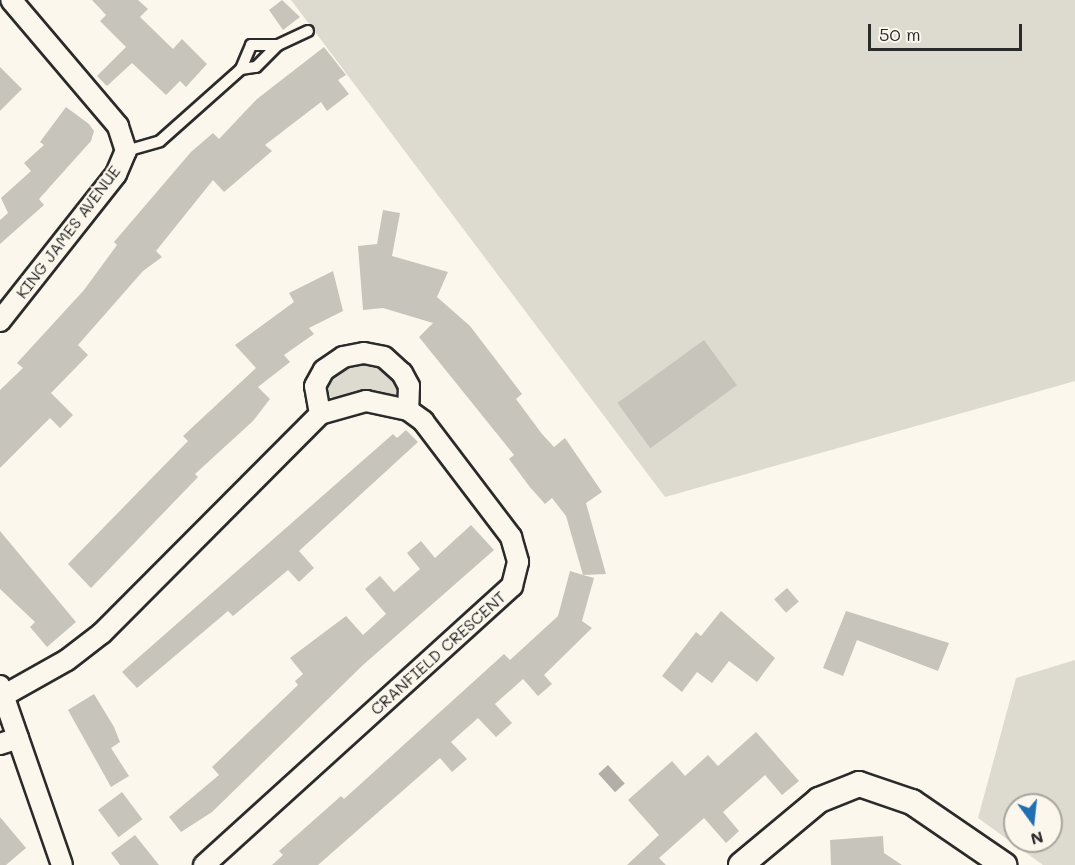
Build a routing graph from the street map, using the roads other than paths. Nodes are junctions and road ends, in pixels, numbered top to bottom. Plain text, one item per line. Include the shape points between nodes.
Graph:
1 (10, 0) edge
2 (308, 31) dead end
3 (278, 45) junction
4 (241, 69) junction
5 (126, 151) junction
6 (0, 321) edge
7 (408, 410) junction
8 (320, 414) junction
9 (2, 691) edge
10 (9, 741) edge
11 (62, 865) edge
12 (204, 865) edge
13 (741, 865) edge
14 (1004, 865) edge

1 - 5 street, KING JAMES AVENUE via 118,126
2 - 3 lane
3 - 4 lane via 256,67
3 - 4 lane via 251,45
4 - 5 lane via 160,141
5 - 6 street, KING JAMES AVENUE via 116,174
7 - 8 street via 366,401
7 - 8 street via 409,386 402,373 384,357 364,353 343,357 324,370 315,386
7 - 12 street, CRANFIELD CRESCENT via 435,435 511,537 518,562 512,586
8 - 9 street via 102,633 67,660
9 - 10 street
10 - 11 street
13 - 14 street via 819,800 846,786 869,785 912,802

